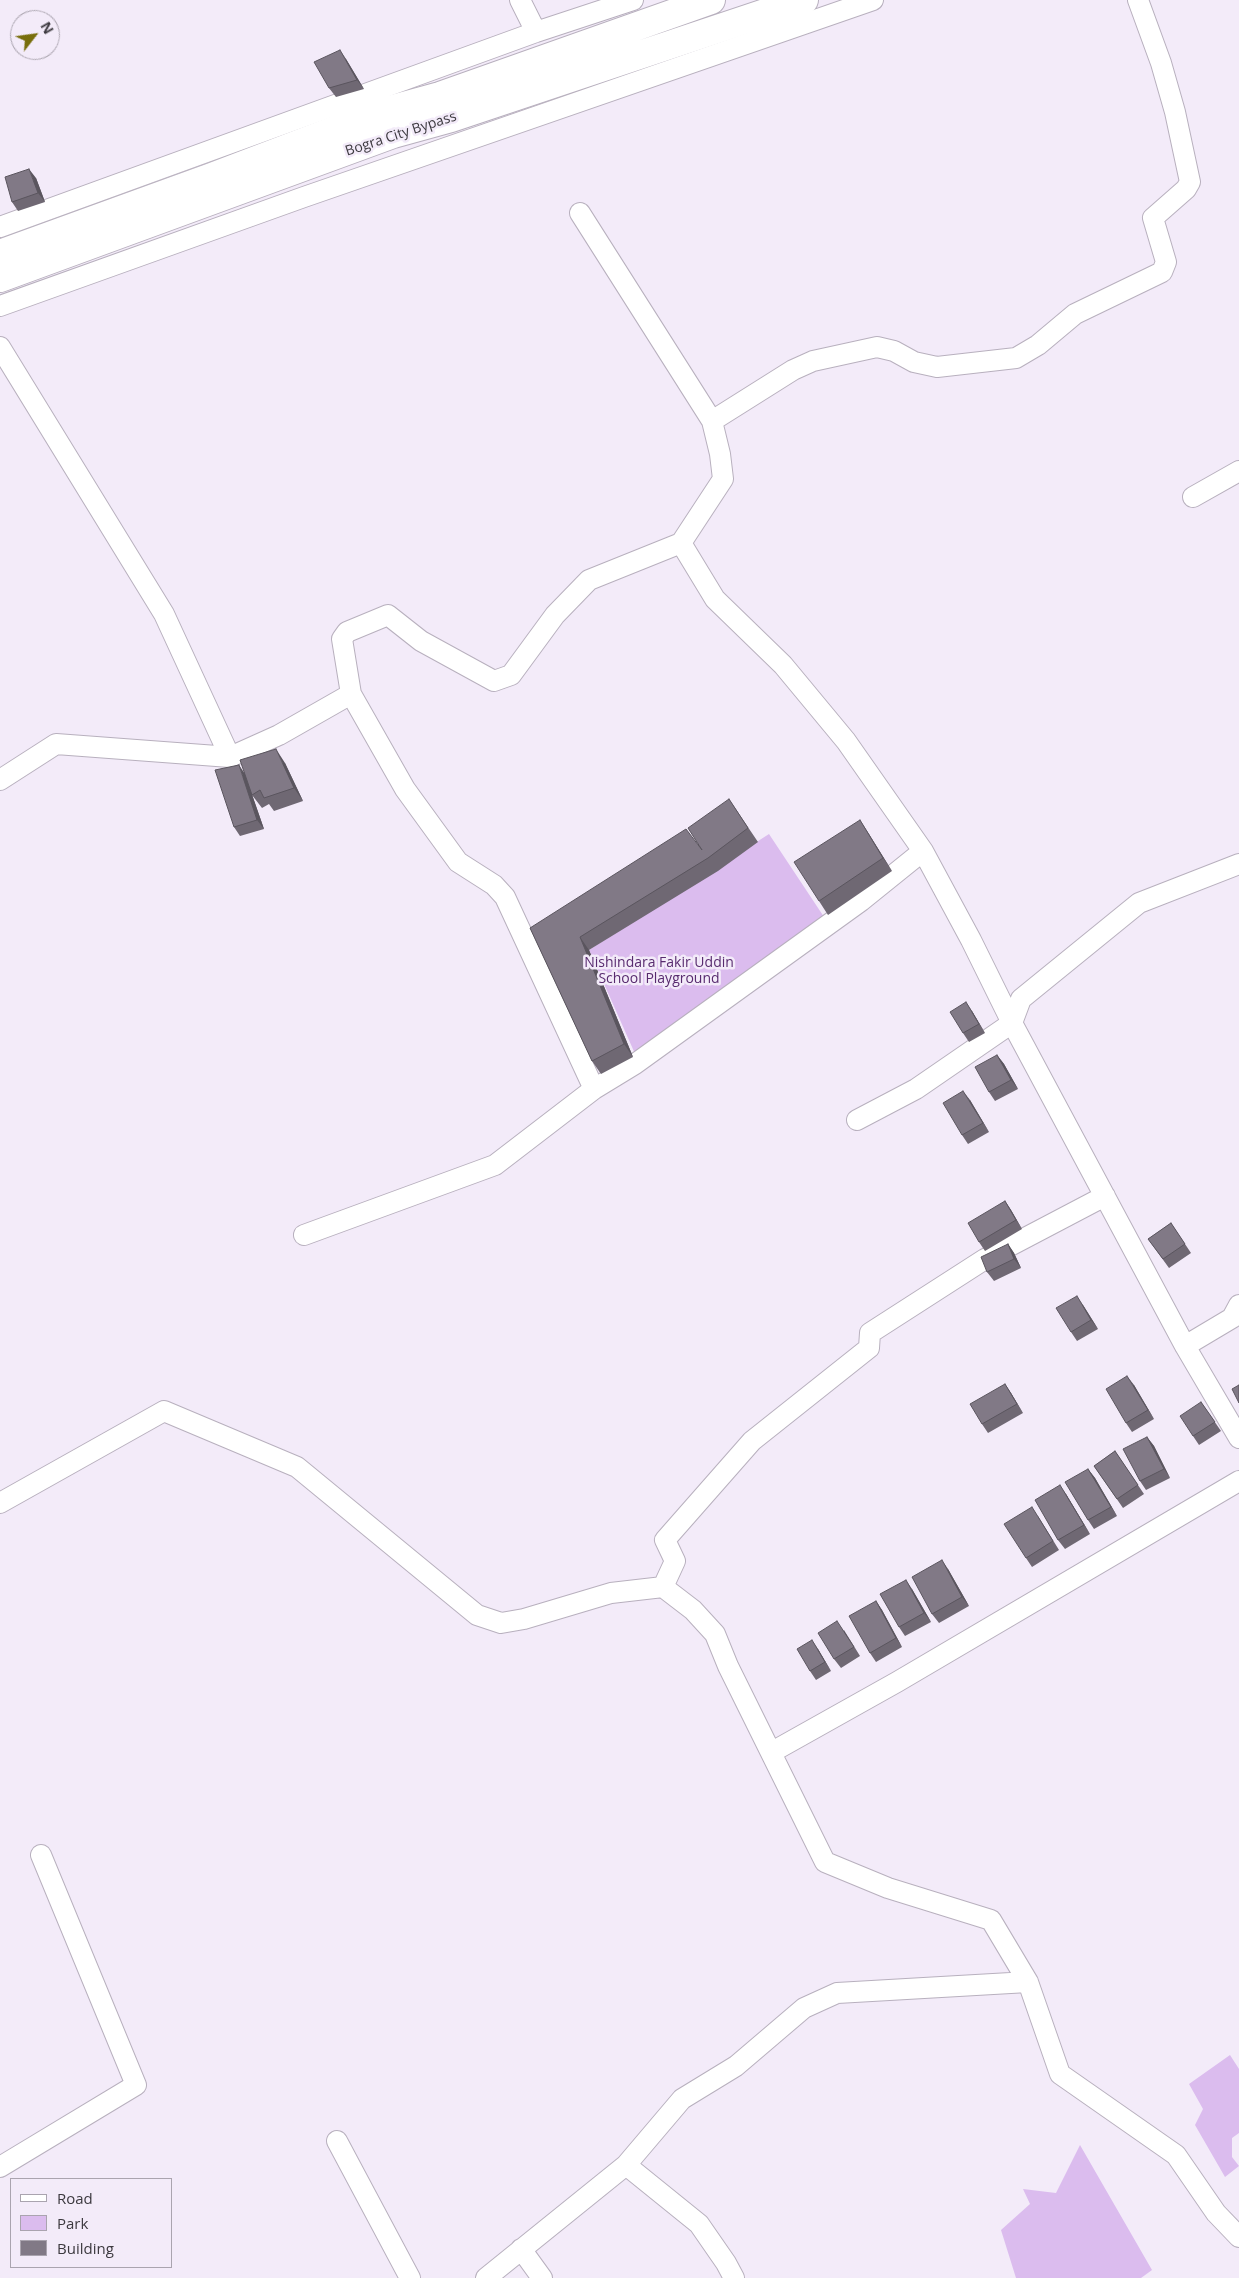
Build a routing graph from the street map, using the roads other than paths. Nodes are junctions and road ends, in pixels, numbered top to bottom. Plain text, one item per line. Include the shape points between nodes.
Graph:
1 (520, 0) edge
2 (634, 0) edge
3 (711, 0) edge
4 (804, 0) edge
5 (874, 0) edge
6 (1138, 0) edge
7 (536, 32) junction
8 (736, 37) junction
9 (387, 123) junction
10 (580, 213) dead end
11 (0, 227) edge
12 (0, 254) edge
13 (0, 278) edge
14 (0, 306) edge
15 (0, 347) edge
16 (712, 422) junction
17 (1239, 470) edge
18 (1193, 497) dead end
19 (681, 543) junction
20 (351, 694) junction
21 (230, 757) junction
22 (0, 780) edge
23 (924, 852) junction
24 (1239, 864) edge
25 (1012, 1023) junction
26 (594, 1089) junction
27 (857, 1120) dead end
28 (1105, 1196) junction
29 (304, 1235) dead end
30 (1239, 1305) edge
31 (1185, 1346) junction
32 (1239, 1438) edge
33 (1239, 1481) edge
34 (0, 1504) edge
35 (663, 1587) junction
36 (772, 1752) junction
37 (40, 1856) dead end
38 (1028, 1982) junction
39 (337, 2141) dead end
40 (626, 2165) junction
41 (0, 2167) edge
42 (1239, 2237) edge
43 (521, 2249) junction
44 (410, 2278) edge
45 (486, 2278) edge
46 (542, 2278) edge
47 (734, 2278) edge

1 - 7 street
2 - 7 street
3 - 9 highway, Bogra City Bypass via 440,96
4 - 8 highway, Bogra City Bypass
5 - 8 street
6 - 16 street via 1166,79 1190,182 1153,218 1166,262 1162,272 1075,314 1038,345 1016,358 937,367 914,362 894,351 877,347 813,361 793,370
7 - 11 street
8 - 9 highway, Bogra City Bypass via 451,118
8 - 14 street
9 - 12 highway, Bogra City Bypass via 212,177
9 - 13 highway, Bogra City Bypass
10 - 16 street
15 - 21 street via 164,614
16 - 19 street via 723,480
17 - 18 street
19 - 20 street via 589,580 555,615 511,676 494,681 421,641 388,615 347,632 342,639
19 - 23 street via 715,599 783,665 846,741
20 - 21 street via 279,735
20 - 26 street via 405,789 458,862 494,885 505,897
21 - 22 street via 56,744
23 - 25 street
23 - 26 street via 861,901 634,1064
24 - 25 street via 1138,904 1021,999
25 - 27 street via 916,1089
25 - 28 street
26 - 29 street via 495,1165
28 - 31 street
28 - 35 street via 985,1259 870,1333 869,1348 752,1441 665,1540 675,1561
30 - 31 street via 1232,1318
31 - 32 street
33 - 36 street
34 - 35 street via 164,1411 298,1467 477,1615 501,1623 611,1593
35 - 36 street via 693,1610 715,1634
36 - 38 street via 825,1862 888,1888 991,1920
37 - 41 street via 136,2085
38 - 40 street via 837,1993 804,2008 736,2066 682,2099
38 - 42 street via 1060,2074 1176,2155 1216,2213
39 - 44 street
40 - 43 street
40 - 47 street via 699,2224
43 - 45 street
43 - 46 street

